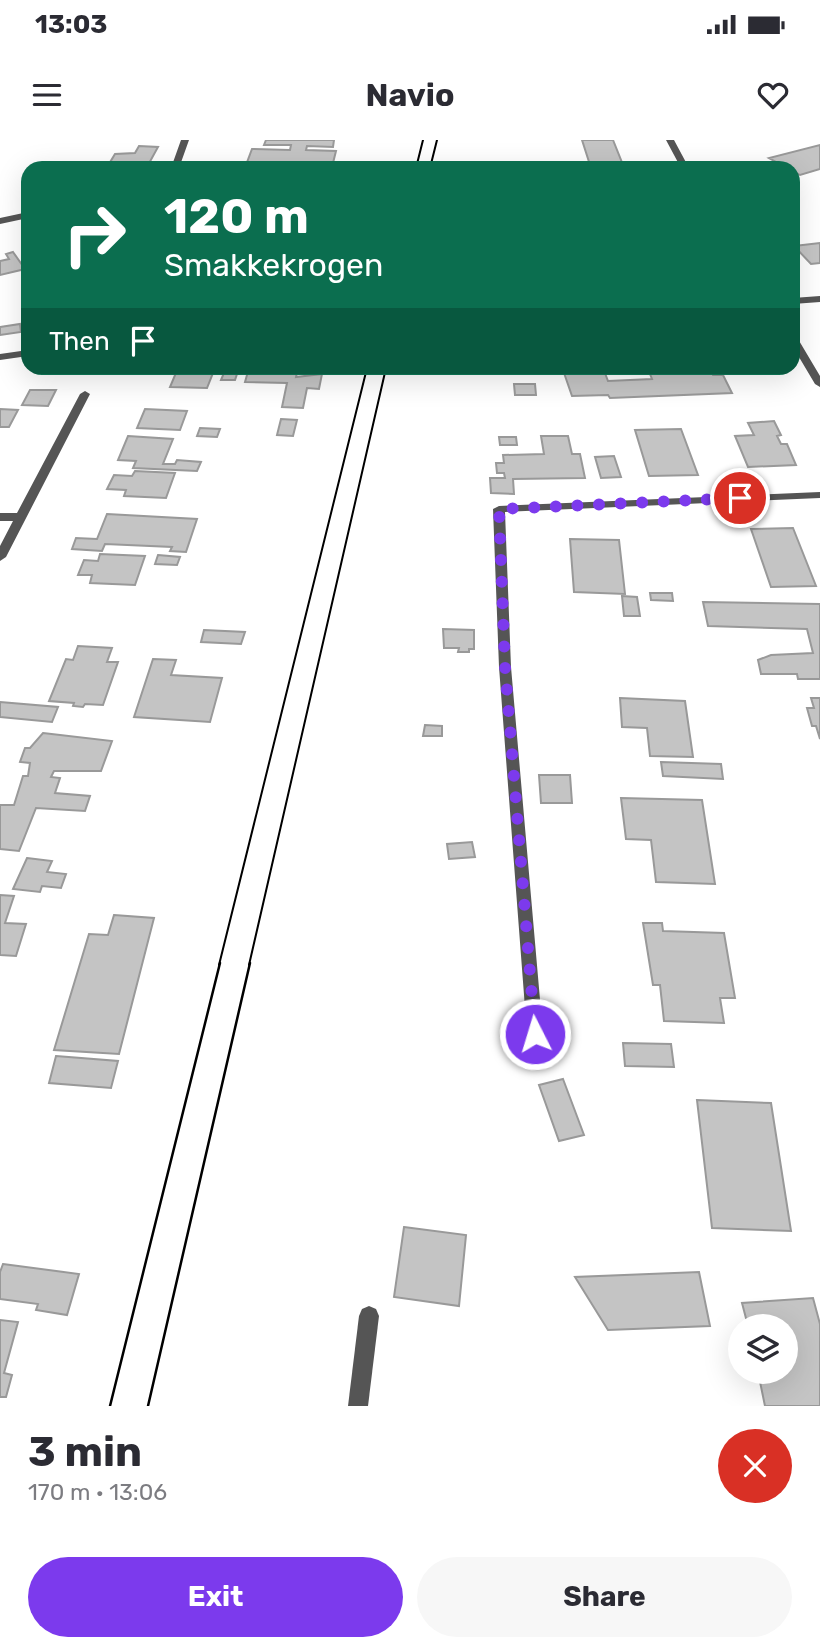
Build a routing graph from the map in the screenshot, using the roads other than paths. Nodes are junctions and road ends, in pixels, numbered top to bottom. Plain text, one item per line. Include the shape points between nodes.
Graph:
1 (185, 140) edge
2 (670, 140) edge
3 (178, 161) edge
4 (681, 161) edge
5 (21, 216) edge
6 (0, 221) edge
7 (820, 299) edge
8 (800, 300) edge
9 (800, 351) edge
10 (21, 354) edge
11 (0, 358) edge
12 (820, 384) edge
13 (85, 394) dead end
14 (820, 495) edge
15 (0, 517) edge
16 (20, 517) junction
17 (0, 557) edge
18 (535, 1034) dead end
19 (369, 1317) dead end
20 (358, 1406) edge

1 - 3 street
2 - 4 street
5 - 6 street
7 - 8 street
9 - 12 street
10 - 11 street
13 - 16 street
14 - 18 street via 499,509 505,667
15 - 16 street
16 - 17 street
19 - 20 street

